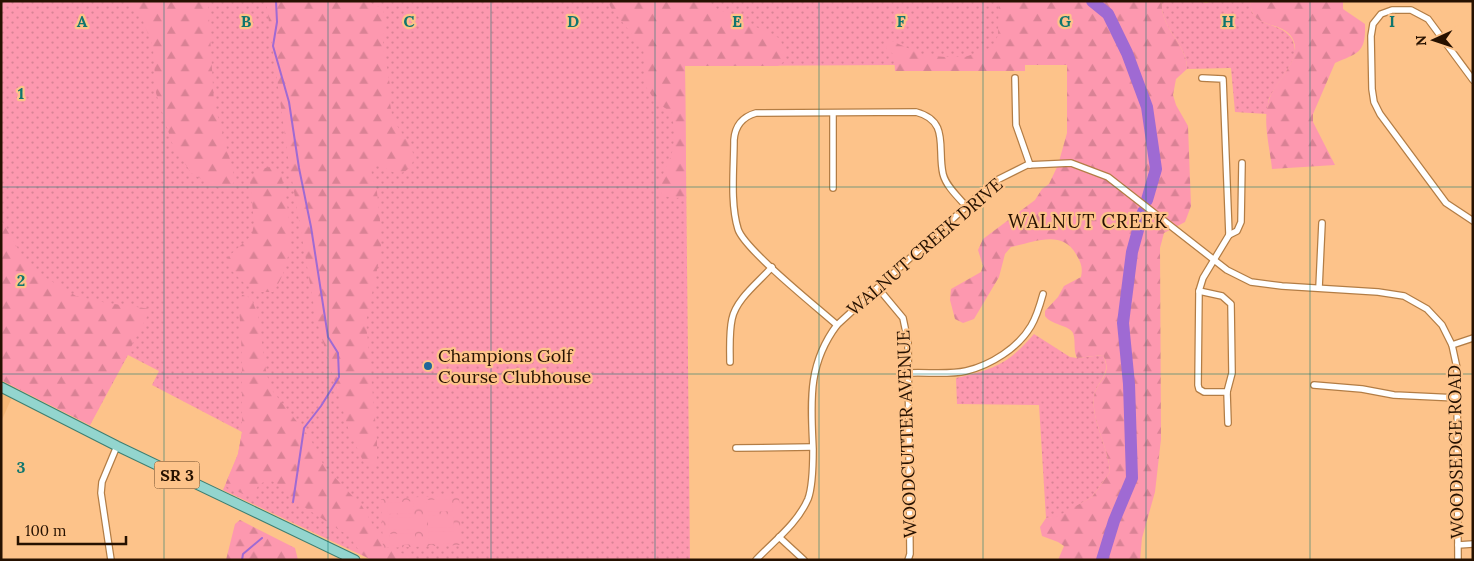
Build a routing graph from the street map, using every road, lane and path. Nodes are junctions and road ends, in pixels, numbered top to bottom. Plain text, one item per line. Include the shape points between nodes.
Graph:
1 (1016, 78) dead end
2 (1202, 78) dead end
3 (1473, 80) edge
4 (833, 113) junction
5 (1242, 163) dead end
6 (1030, 164) junction
7 (833, 188) dead end
8 (966, 206) junction
9 (1473, 221) edge
10 (1322, 223) dead end
11 (1229, 235) junction
12 (1214, 260) junction
13 (772, 267) junction
14 (878, 288) junction
15 (1319, 288) junction
16 (1199, 291) junction
17 (1043, 294) dead end
18 (837, 325) junction
19 (1473, 338) edge
20 (1452, 345) junction
21 (730, 362) dead end
22 (909, 373) junction
23 (1314, 385) dead end
24 (1, 387) edge
25 (1227, 392) junction
26 (1457, 398) junction
27 (1228, 423) dead end
28 (117, 446) junction
29 (812, 447) junction
30 (736, 448) dead end
31 (779, 537) junction
32 (1473, 544) edge
33 (1458, 545) junction
34 (111, 560) edge
35 (355, 560) edge
36 (756, 560) edge
37 (804, 560) edge
38 (908, 560) edge
39 (1458, 560) edge

1 - 6 street via 1016,125
2 - 11 street via 1223,79
3 - 9 street via 1428,19 1411,10 1392,10 1381,14 1373,24 1374,102 1380,114 1446,203
4 - 7 street
4 - 8 street via 916,112 926,115 939,130 943,175
4 - 13 street via 756,113 747,115 735,130 735,214 739,231
5 - 11 street via 1241,222 1237,231
6 - 8 street, WALNUT CREEK DRIVE via 993,182
6 - 12 street, WALNUT CREEK DRIVE via 1071,163 1108,177
8 - 14 street, WALNUT CREEK DRIVE
10 - 15 street
11 - 12 street
12 - 15 street, WALNUT CREEK DRIVE via 1251,282
12 - 16 street
13 - 18 street
13 - 21 street via 740,302 732,317
14 - 18 street, WALNUT CREEK DRIVE
14 - 22 street, WOODCUTTER AVENUE via 903,318
15 - 20 street, WALNUT CREEK DRIVE via 1404,296 1427,309 1442,325
16 - 25 street via 1222,296 1231,304 1232,373
16 - 25 street via 1198,389
17 - 22 street via 1031,327 1014,347 990,362 966,371
18 - 29 street, WALNUT CREEK DRIVE via 817,360 812,386
19 - 20 street
20 - 26 street, WOODSEDGE ROAD via 1457,368
22 - 38 street, WOODCUTTER AVENUE
23 - 26 street via 1394,396
24 - 28 main road, SR 3
25 - 27 street
26 - 33 street, WOODSEDGE ROAD
28 - 34 street via 102,482
28 - 35 main road, SR 3
29 - 30 street
29 - 31 street, WALNUT CREEK DRIVE via 808,498 794,523
31 - 36 street, WALNUT CREEK DRIVE
31 - 37 street
32 - 33 street
33 - 39 street, WOODSEDGE ROAD

